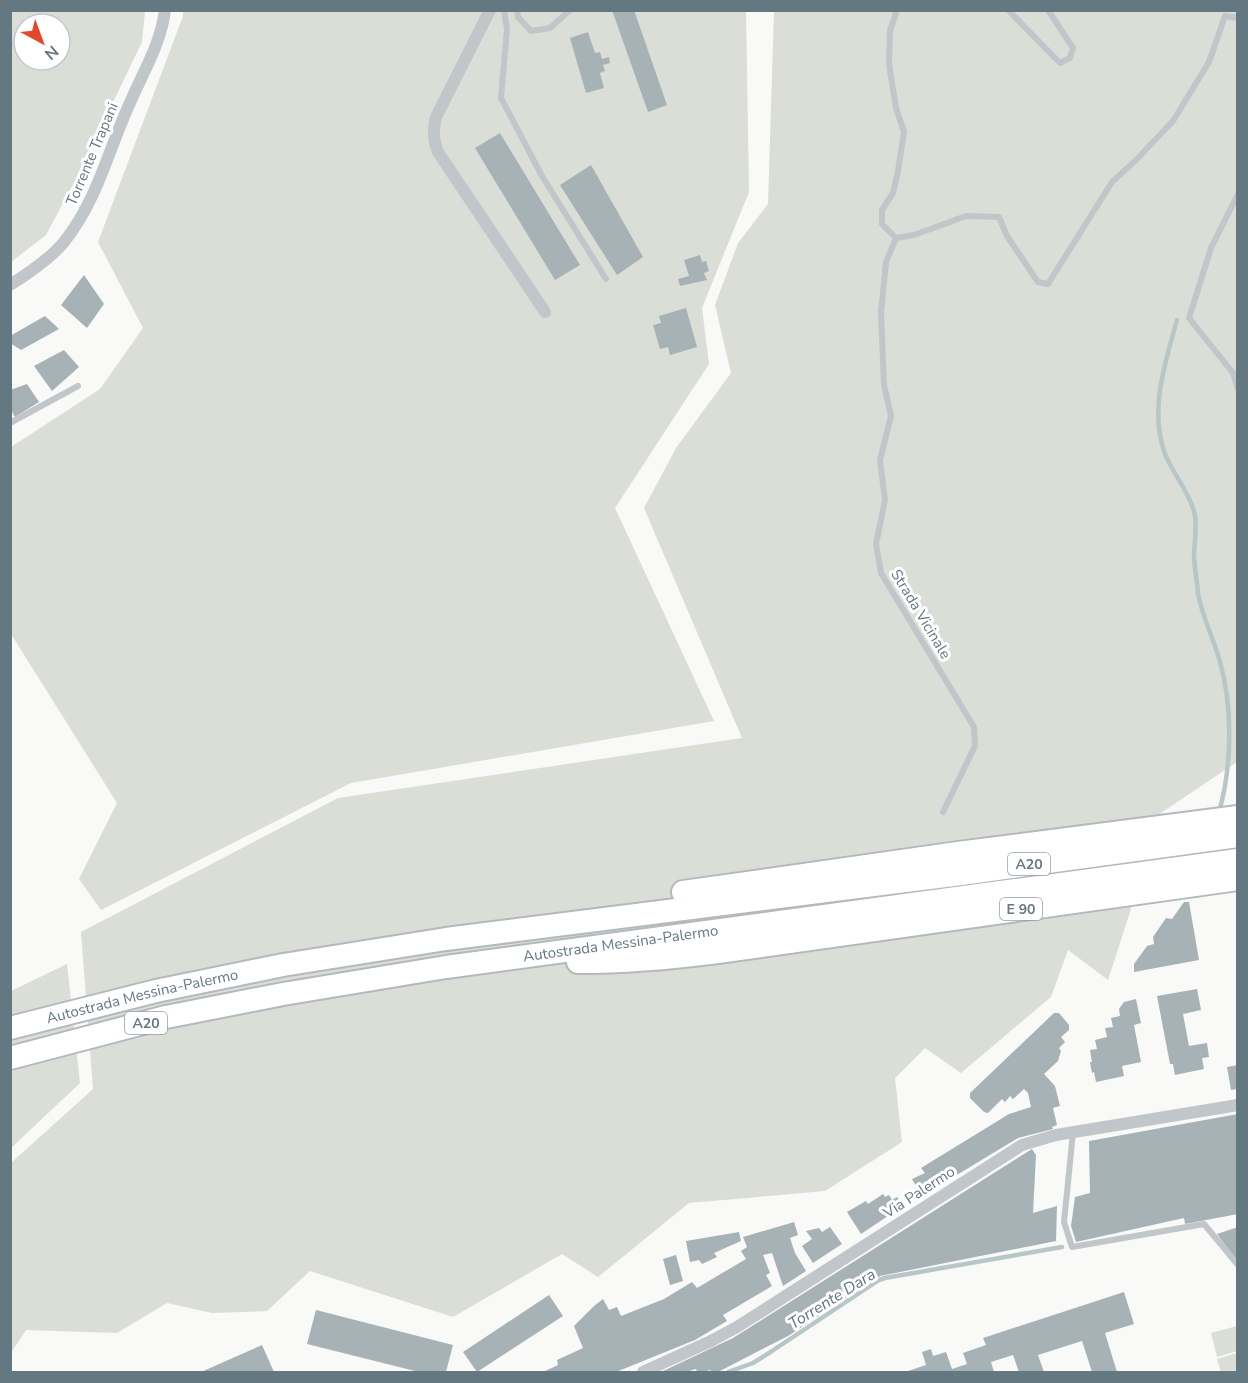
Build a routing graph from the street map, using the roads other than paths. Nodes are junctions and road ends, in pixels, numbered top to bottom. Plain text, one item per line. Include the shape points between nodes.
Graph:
1 (156, 10) edge
2 (165, 10) edge
3 (490, 10) edge
4 (504, 10) edge
5 (517, 10) edge
6 (570, 10) edge
7 (897, 10) edge
8 (1008, 10) edge
9 (1048, 10) edge
10 (1238, 18) edge
11 (1238, 194) edge
12 (896, 238) junction
13 (10, 278) edge
14 (606, 279) dead end
15 (10, 285) edge
16 (545, 312) dead end
17 (78, 386) dead end
18 (1238, 389) edge
19 (10, 423) edge
20 (943, 812) dead end
21 (1238, 817) edge
22 (1238, 836) edge
23 (1238, 860) edge
24 (1238, 879) edge
25 (509, 930) junction
26 (513, 959) junction
27 (10, 1028) edge
28 (10, 1058) edge
29 (1238, 1105) edge
30 (1073, 1133) junction
31 (1238, 1265) edge
32 (642, 1372) edge

1 - 13 street via 153,32 80,207 57,239
2 - 15 street, Torrente Trapani via 161,32 86,210 63,243
3 - 16 street via 436,117 434,142
4 - 14 lane via 507,29 501,98 542,176
5 - 6 lane via 518,17 531,31 550,28
7 - 12 lane via 890,31 889,64 903,132 893,193 882,210 882,224
8 - 9 lane via 1060,63 1070,58 1073,48
10 - 12 lane via 1225,16 1209,62 1173,122 1112,182 1048,284 1038,282 999,217 966,216
11 - 18 lane via 1211,248 1189,318 1233,373
12 - 20 lane, Strada Vicinale via 886,262 881,312 884,385 891,416 880,460 885,500 876,544 881,573 974,727 975,746
17 - 19 lane
21 - 25 highway via 591,904
22 - 25 highway, Autostrada Messina-Palermo / A20
23 - 26 highway, Autostrada Messina-Palermo / A20
24 - 26 highway, E 90 via 655,959
25 - 27 highway, Autostrada Messina-Palermo / A20 via 283,965 156,991
26 - 28 highway, Autostrada Messina-Palermo / A20 via 283,994 166,1017
29 - 30 street, Via Palermo
30 - 31 lane via 1064,1222 1072,1247 1204,1224
30 - 32 street, Via Palermo via 1022,1145 737,1326

